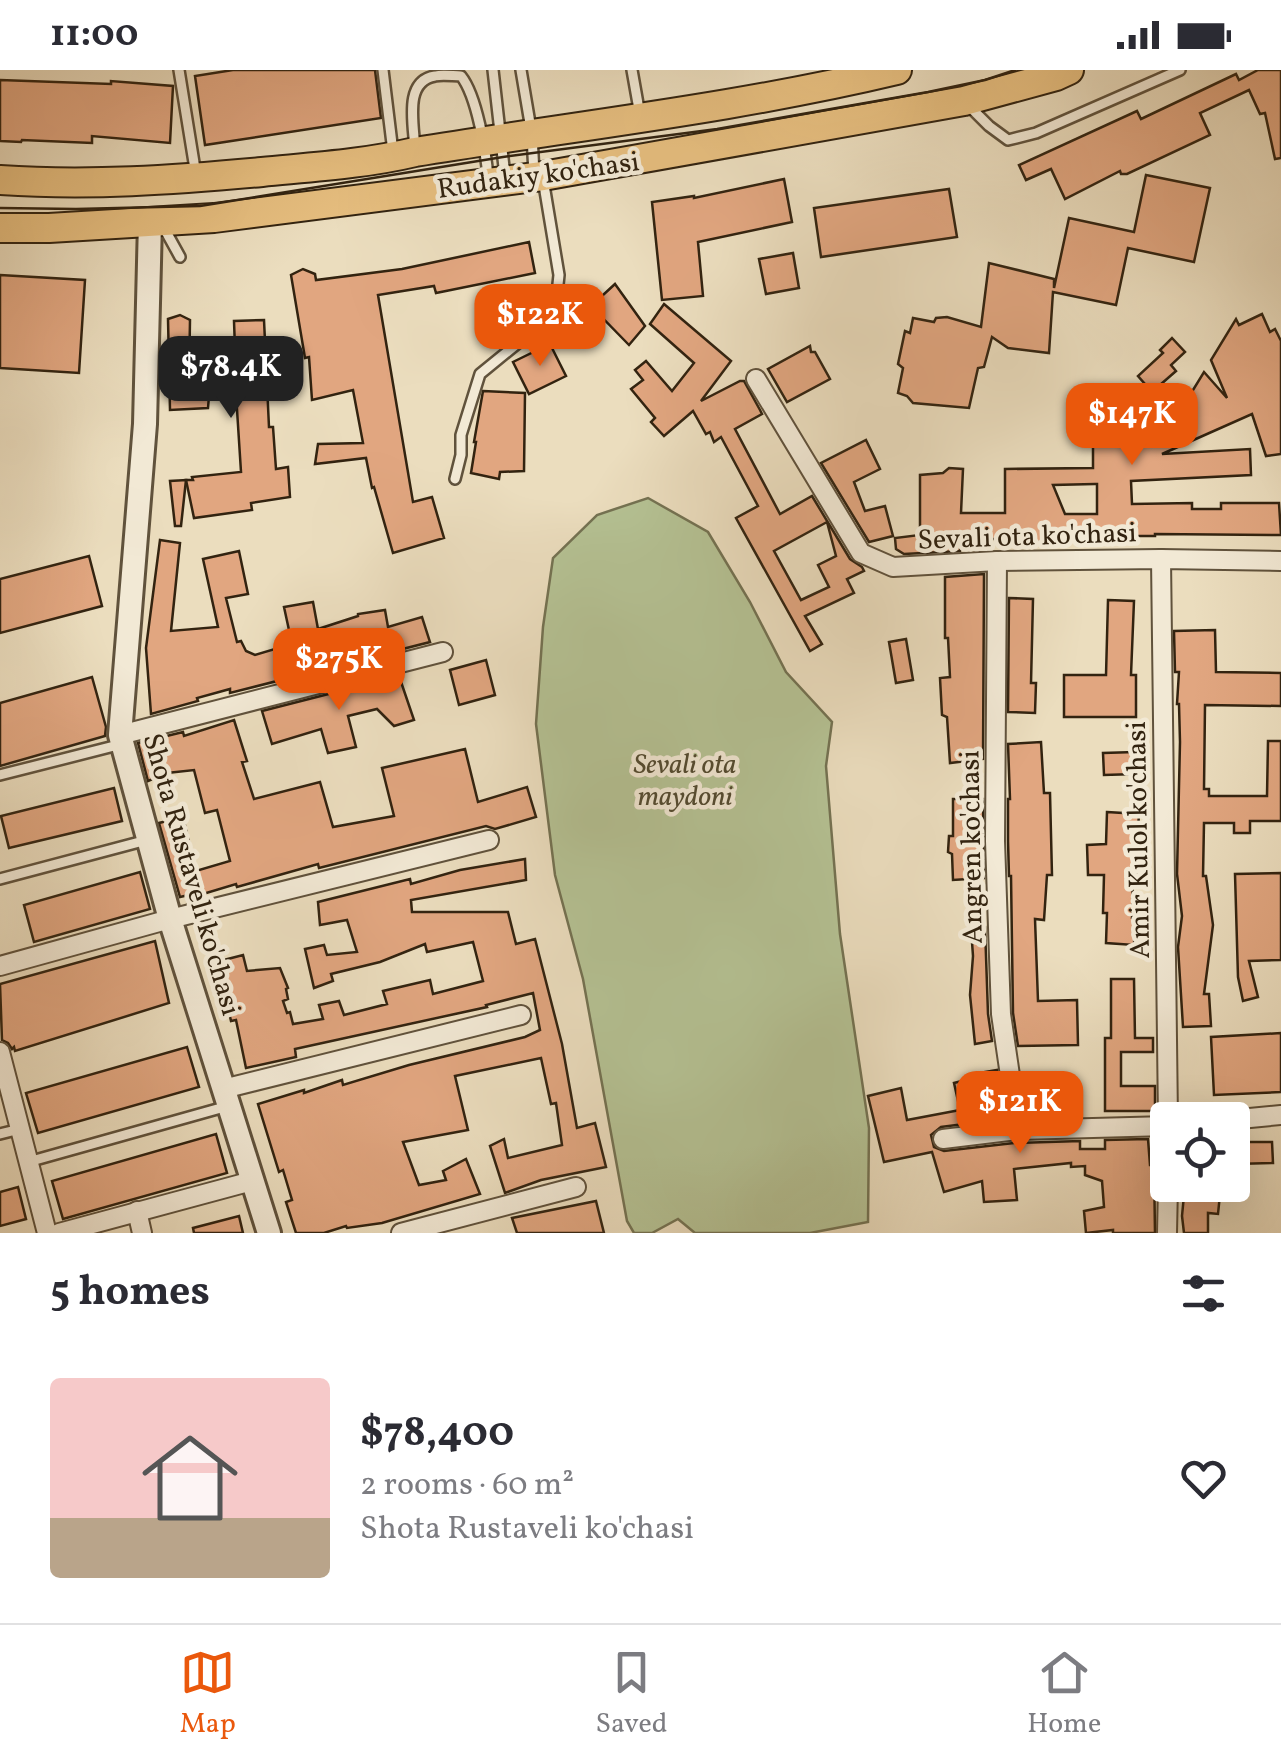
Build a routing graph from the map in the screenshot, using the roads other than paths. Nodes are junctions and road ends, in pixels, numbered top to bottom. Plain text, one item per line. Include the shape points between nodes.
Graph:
1 (179, 70) edge
2 (383, 70) edge
3 (493, 70) edge
4 (521, 70) edge
5 (632, 70) edge
6 (897, 70) edge
7 (1070, 70) edge
8 (1180, 70) edge
9 (964, 101) junction
10 (714, 106) junction
11 (640, 118) junction
12 (532, 135) junction
13 (493, 140) junction
14 (719, 146) junction
15 (404, 155) junction
16 (539, 176) junction
17 (196, 178) junction
18 (0, 180) edge
19 (497, 181) junction
20 (155, 222) junction
21 (0, 228) edge
22 (180, 257) dead end
23 (756, 379) dead end
24 (454, 479) dead end
25 (1161, 559) junction
26 (996, 561) junction
27 (1281, 561) edge
28 (442, 652) dead end
29 (121, 740) junction
30 (0, 775) edge
31 (148, 840) junction
32 (488, 840) dead end
33 (0, 879) edge
34 (170, 919) junction
35 (1, 961) edge
36 (521, 1015) dead end
37 (0, 1052) edge
38 (226, 1097) junction
39 (1168, 1102) edge
40 (1281, 1115) edge
41 (1250, 1118) edge
42 (1150, 1124) edge
43 (20, 1129) junction
44 (1018, 1130) junction
45 (0, 1134) edge
46 (943, 1139) dead end
47 (28, 1162) junction
48 (252, 1181) junction
49 (576, 1187) dead end
50 (1168, 1202) edge
51 (136, 1210) junction
52 (46, 1233) edge
53 (59, 1233) edge
54 (142, 1233) edge
55 (269, 1233) edge
56 (401, 1233) edge
57 (1167, 1233) edge

1 - 17 lane
2 - 15 lane
3 - 13 lane
4 - 12 lane
5 - 11 lane
6 - 10 main road, Rudakiy ko'chasi
7 - 9 main road, Rudakiy ko'chasi
8 - 9 lane via 1008,140
9 - 14 main road, Rudakiy ko'chasi
10 - 11 main road, Rudakiy ko'chasi
10 - 14 main road
11 - 12 main road, Rudakiy ko'chasi
12 - 13 main road, Rudakiy ko'chasi
12 - 16 lane
13 - 15 main road, Rudakiy ko'chasi
13 - 15 lane via 461,76 433,76 413,92
13 - 19 lane
13 - 19 lane
14 - 16 main road, Rudakiy ko'chasi
15 - 17 main road, Rudakiy ko'chasi
16 - 19 main road, Rudakiy ko'chasi
16 - 24 lane via 559,276 556,303 480,374
17 - 18 main road, Rudakiy ko'chasi
19 - 20 main road, Rudakiy ko'chasi via 265,217
20 - 21 main road, Rudakiy ko'chasi
20 - 22 lane
20 - 29 street, Shota Rustaveli ko'chasi
23 - 26 street, Sevali ota ko'chasi via 861,553 893,568
25 - 26 street, Sevali ota ko'chasi
25 - 27 street, Sevali ota ko'chasi
25 - 39 street, Amir Kulol ko'chasi
26 - 44 street, Angren ko'chasi via 1000,995
28 - 29 street
29 - 30 lane
29 - 31 street, Shota Rustaveli ko'chasi
31 - 33 lane
31 - 34 street, Shota Rustaveli ko'chasi
32 - 34 street
34 - 35 street
34 - 38 street, Shota Rustaveli ko'chasi
36 - 38 street
37 - 43 street
38 - 47 lane
38 - 48 street, Shota Rustaveli ko'chasi
40 - 41 street
42 - 44 street
43 - 45 lane
43 - 47 street
44 - 46 street
47 - 52 street
48 - 51 street
48 - 55 street, Shota Rustaveli ko'chasi
49 - 56 street
50 - 57 street
51 - 53 street
51 - 54 street

